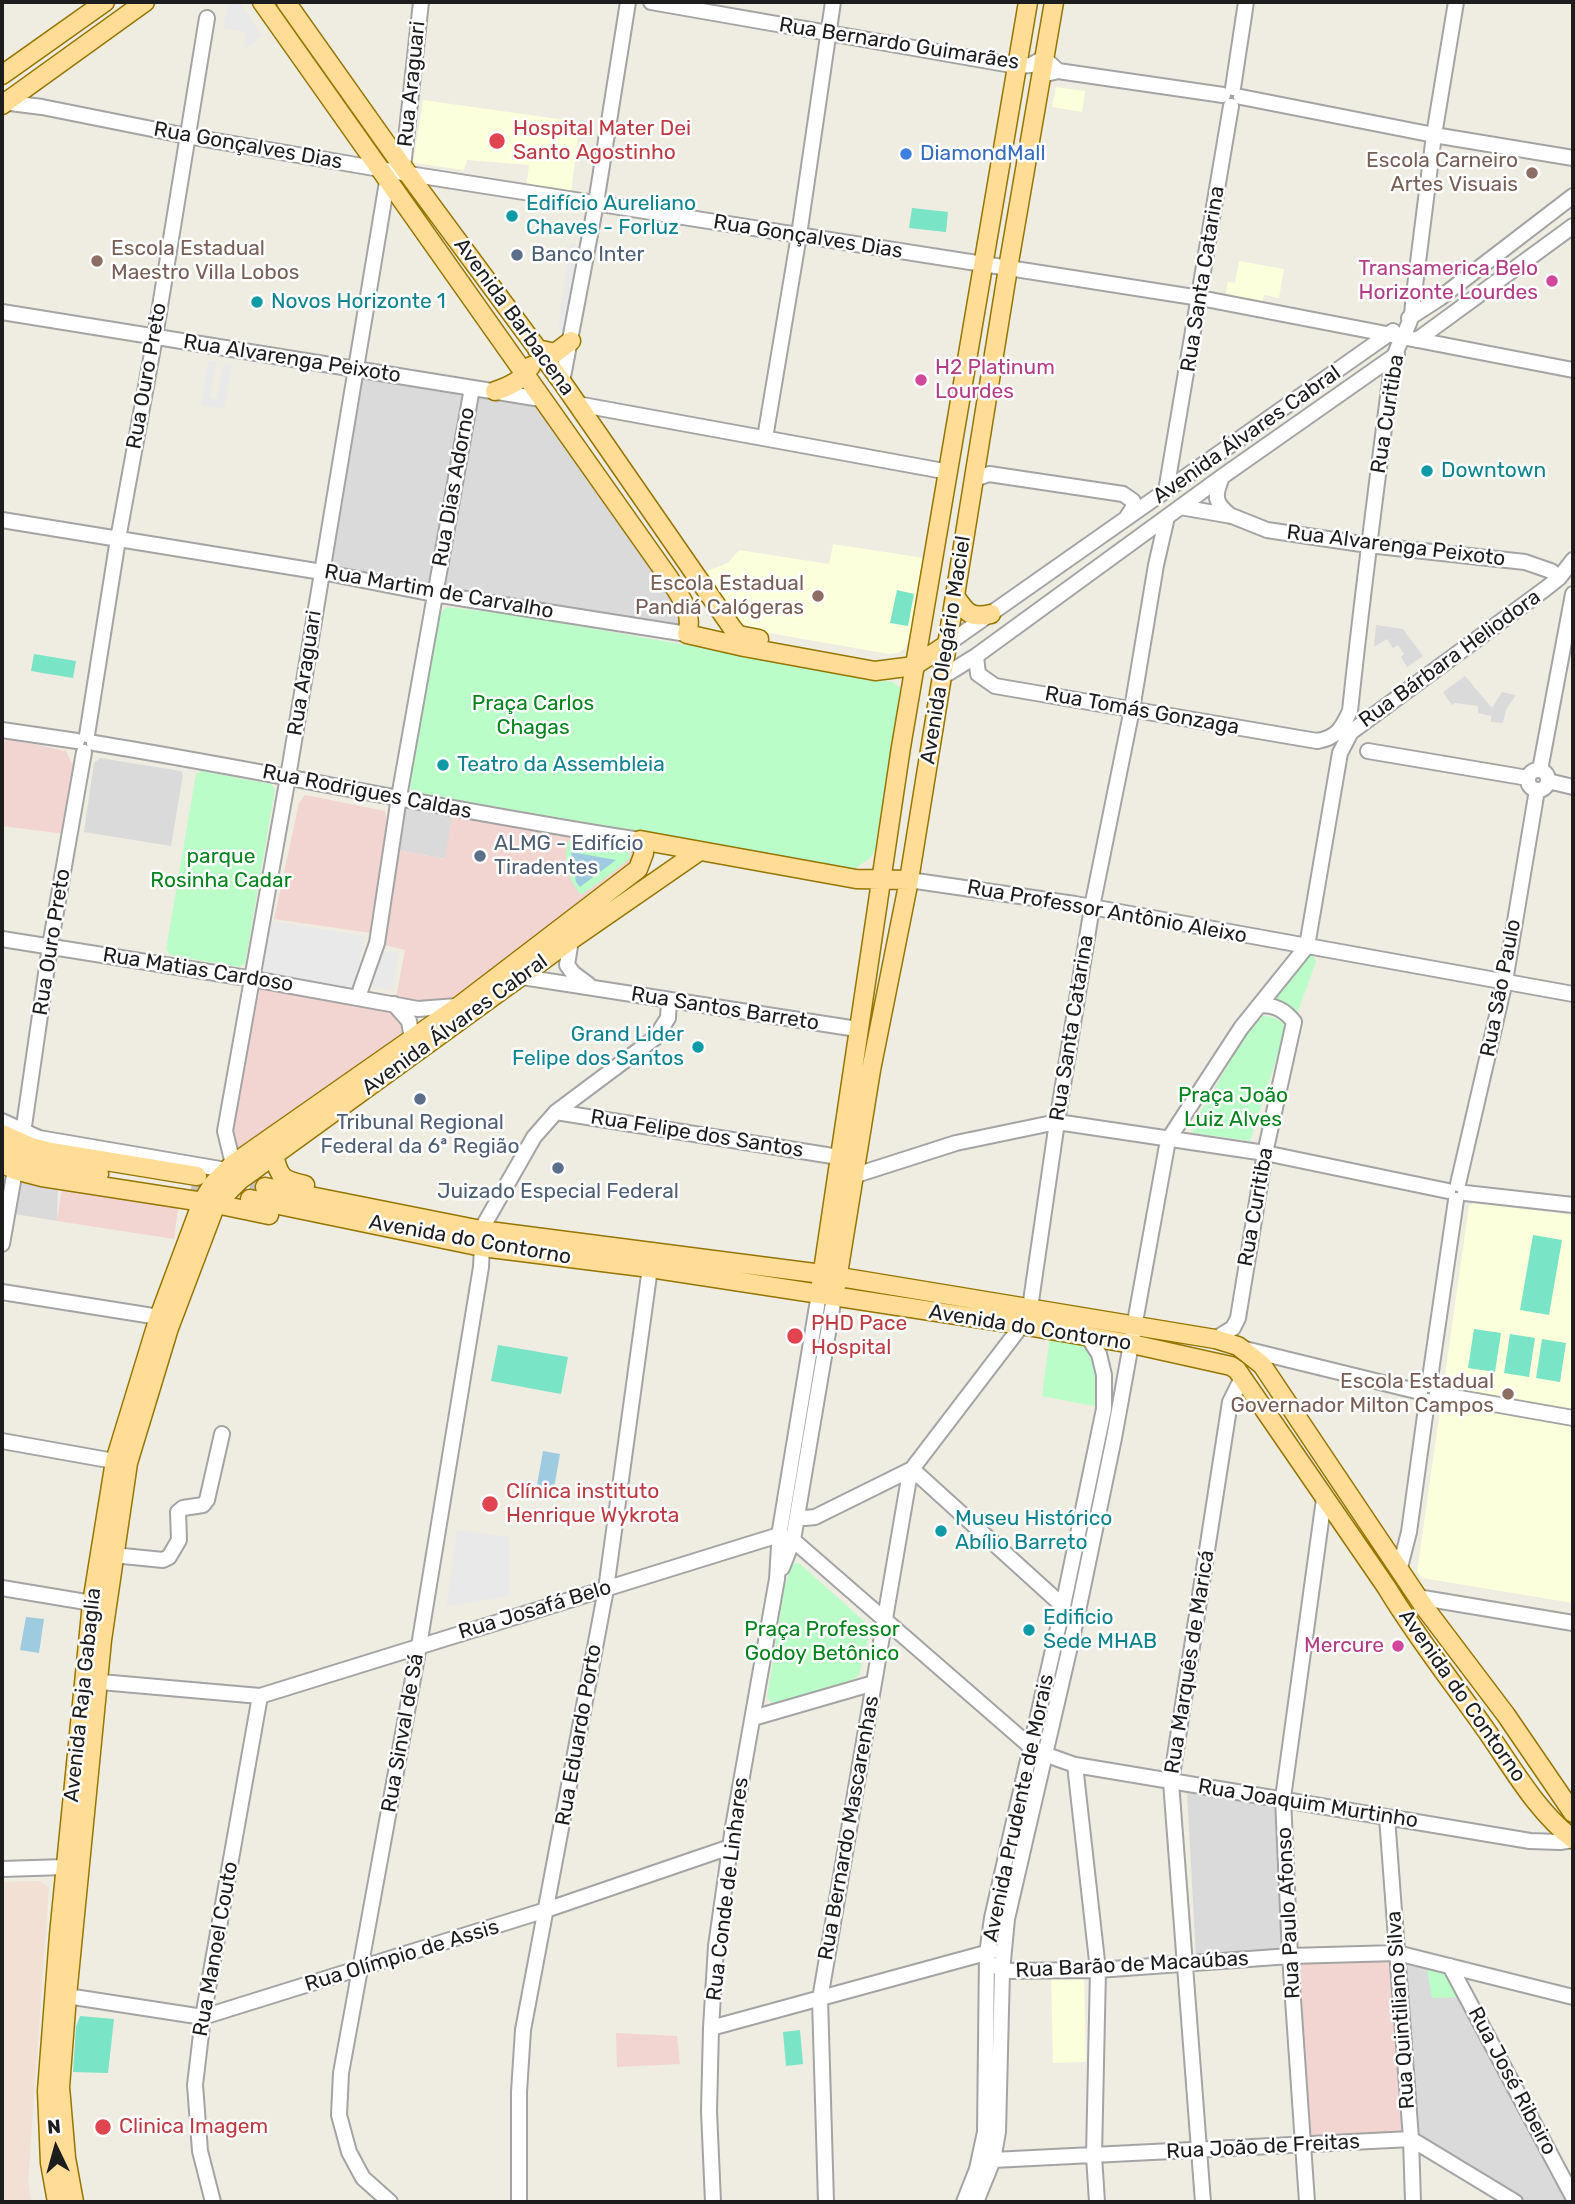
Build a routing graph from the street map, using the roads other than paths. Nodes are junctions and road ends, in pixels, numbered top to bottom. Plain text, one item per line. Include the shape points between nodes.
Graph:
1 (105, 2) edge
2 (145, 2) edge
3 (262, 2) edge
4 (286, 2) edge
5 (421, 2) edge
6 (628, 2) edge
7 (651, 2) edge
8 (833, 2) edge
9 (1028, 2) edge
10 (1054, 2) edge
11 (1246, 2) edge
12 (1456, 2) edge
13 (207, 18) dead end
14 (827, 32) junction
15 (1044, 58) junction
16 (10, 62) edge
17 (1017, 66) junction
18 (1058, 71) junction
19 (2, 75) edge
20 (38, 80) junction
21 (1040, 80) junction
22 (1232, 96) junction
23 (3, 103) edge
24 (42, 107) junction
25 (1434, 135) junction
26 (187, 136) junction
27 (1573, 158) edge
28 (406, 170) junction
29 (382, 175) junction
30 (1573, 196) edge
31 (596, 203) junction
32 (1573, 226) edge
33 (799, 235) junction
34 (983, 264) junction
35 (1007, 268) junction
36 (1200, 298) junction
37 (2, 312) edge
38 (1413, 315) junction
39 (1440, 324) junction
40 (1396, 336) junction
41 (155, 337) junction
42 (1419, 339) junction
43 (571, 341) junction
44 (535, 346) junction
45 (1393, 357) junction
46 (356, 369) junction
47 (1573, 370) edge
48 (525, 376) junction
49 (562, 382) junction
50 (472, 388) junction
51 (495, 391) junction
52 (541, 399) junction
53 (577, 404) junction
54 (623, 413) junction
55 (600, 438) junction
56 (765, 438) junction
57 (1174, 451) junction
58 (579, 452) junction
59 (1199, 468) junction
60 (949, 472) junction
61 (1223, 476) junction
62 (975, 479) junction
63 (631, 482) junction
64 (1166, 491) junction
65 (610, 496) junction
66 (1180, 507) junction
67 (1232, 516) junction
68 (1167, 517) junction
69 (2, 520) edge
70 (1123, 521) junction
71 (118, 539) junction
72 (1126, 545) junction
73 (1368, 545) junction
74 (685, 559) junction
75 (1573, 560) edge
76 (1156, 565) junction
77 (322, 572) junction
78 (665, 573) junction
79 (1559, 578) junction
80 (434, 594) junction
81 (1573, 594) edge
82 (955, 596) junction
83 (990, 614) junction
84 (687, 634) junction
85 (946, 645) junction
86 (976, 656) junction
87 (914, 666) junction
88 (875, 671) junction
89 (942, 677) junction
90 (1132, 709) junction
91 (1350, 710) junction
92 (1360, 723) junction
93 (2, 730) edge
94 (86, 743) junction
95 (1368, 751) dead end
96 (288, 776) junction
97 (1538, 780) junction
98 (1573, 787) edge
99 (399, 797) junction
100 (640, 839) junction
101 (698, 852) junction
102 (881, 880) junction
103 (909, 880) junction
104 (1092, 907) junction
105 (2, 939) edge
106 (571, 940) junction
107 (50, 946) junction
108 (1307, 947) junction
109 (498, 975) junction
110 (521, 976) junction
111 (253, 979) junction
112 (1505, 981) junction
113 (593, 988) junction
114 (1573, 994) edge
115 (358, 997) junction
116 (669, 1000) junction
117 (394, 1004) junction
118 (1259, 1005) junction
119 (459, 1006) junction
120 (857, 1029) junction
121 (412, 1039) junction
122 (872, 1070) junction
123 (350, 1102) junction
124 (556, 1112) junction
125 (2, 1121) edge
126 (1057, 1122) junction
127 (27, 1140) junction
128 (1168, 1140) junction
129 (5, 1143) edge
130 (1265, 1153) junction
131 (274, 1156) junction
132 (839, 1157) junction
133 (6, 1164) edge
134 (39, 1164) junction
135 (229, 1167) junction
136 (853, 1177) junction
137 (265, 1187) tunnel mouth
138 (1457, 1192) junction
139 (202, 1193) junction
140 (250, 1199) tunnel mouth
141 (1573, 1205) edge
142 (482, 1238) junction
143 (2, 1244) edge
144 (650, 1268) junction
145 (829, 1275) junction
146 (2, 1292) edge
147 (827, 1295) junction
148 (1030, 1308) junction
149 (159, 1317) junction
150 (1021, 1325) junction
151 (1134, 1335) junction
152 (1088, 1337) junction
153 (1215, 1339) junction
154 (1243, 1349) junction
155 (1242, 1378) junction
156 (1428, 1393) junction
157 (1573, 1418) edge
158 (222, 1434) dead end
159 (2, 1441) edge
160 (121, 1462) junction
161 (912, 1469) junction
162 (1324, 1499) junction
163 (798, 1516) junction
164 (1409, 1532) junction
165 (779, 1535) junction
166 (793, 1540) junction
167 (1385, 1551) junction
168 (113, 1555) junction
169 (1399, 1571) junction
170 (777, 1579) junction
171 (2, 1588) edge
172 (606, 1589) junction
173 (1417, 1597) junction
174 (92, 1603) junction
175 (1063, 1606) junction
176 (884, 1620) junction
177 (1573, 1623) edge
178 (102, 1640) junction
179 (419, 1646) junction
180 (91, 1681) junction
181 (874, 1683) junction
182 (260, 1696) junction
183 (752, 1718) junction
184 (1031, 1747) junction
185 (1044, 1754) junction
186 (1075, 1765) junction
187 (1171, 1782) junction
188 (1283, 1798) junction
189 (1573, 1813) edge
190 (1387, 1817) junction
191 (1573, 1840) edge
192 (730, 1847) junction
193 (65, 1867) junction
194 (2, 1869) edge
195 (546, 1910) junction
196 (59, 1935) junction
197 (1003, 1947) junction
198 (1397, 1953) junction
199 (987, 1954) junction
200 (1290, 1956) junction
201 (1186, 1965) junction
202 (1450, 1966) junction
203 (361, 1969) junction
204 (1098, 1970) junction
205 (1002, 1971) junction
206 (67, 1997) junction
207 (1573, 1997) edge
208 (820, 1999) junction
209 (202, 2017) junction
210 (711, 2028) junction
211 (1411, 2139) junction
212 (1303, 2145) junction
213 (1200, 2151) junction
214 (1094, 2156) junction
215 (993, 2160) junction
216 (1573, 2197) edge
217 (57, 2202) edge
218 (74, 2202) edge
219 (213, 2202) edge
220 (390, 2202) edge
221 (519, 2202) edge
222 (713, 2202) edge
223 (826, 2202) edge
224 (964, 2202) edge
225 (976, 2202) edge
226 (1097, 2202) edge
227 (1203, 2202) edge
228 (1307, 2202) edge
229 (1413, 2202) edge
230 (1515, 2202) edge

1 - 16 main road
2 - 20 main road
3 - 29 main road, Avenida Barbacena
4 - 28 main road, Avenida Barbacena
5 - 28 street, Rua Araguari
6 - 31 street
7 - 14 street, Rua Bernardo Guimarães
8 - 14 street
9 - 17 main road, Avenida Olegário Maciel
10 - 15 main road, Avenida Olegário Maciel
11 - 22 street, Rua Santa Catarina
12 - 25 street
13 - 26 street, Rua Ouro Preto
14 - 17 street, Rua Bernardo Guimarães
14 - 33 street
15 - 17 street, Rua Bernardo Guimarães
15 - 18 street, Rua Bernardo Guimarães
15 - 21 main road, Avenida Olegário Maciel
16 - 19 main road
17 - 34 main road, Avenida Olegário Maciel
18 - 21 street, Rua Bernardo Guimarães
18 - 22 street
20 - 23 main road
20 - 24 street via 37,98
21 - 35 main road, Avenida Olegário Maciel
22 - 25 street
22 - 36 street, Rua Santa Catarina
23 - 24 street, Rua Gonçalves Dias
24 - 26 street, Rua Gonçalves Dias
25 - 27 street
25 - 38 street
26 - 29 street, Rua Gonçalves Dias
26 - 41 street, Rua Ouro Preto
28 - 29 main road via 397,176
28 - 31 street, Rua Gonçalves Dias
28 - 44 main road, Avenida Barbacena
29 - 46 street, Rua Araguari
29 - 48 main road, Avenida Barbacena
30 - 38 street, Avenida Álvares Cabral
31 - 33 street, Rua Gonçalves Dias
31 - 43 street
32 - 39 street, Avenida Álvares Cabral
33 - 34 street, Rua Gonçalves Dias
33 - 56 street
34 - 35 street, Rua Gonçalves Dias
34 - 60 main road, Avenida Olegário Maciel
35 - 36 street, Rua Gonçalves Dias
35 - 62 main road, Avenida Olegário Maciel
36 - 40 street, Rua Gonçalves Dias
36 - 57 street, Rua Santa Catarina
37 - 41 street, Rua Alvarenga Peixoto
38 - 39 street
38 - 40 street, Avenida Álvares Cabral
39 - 42 street, Avenida Álvares Cabral
40 - 42 street, Rua Gonçalves Dias
40 - 45 street, Rua Curitiba
40 - 59 street, Avenida Álvares Cabral
41 - 46 street, Rua Alvarenga Peixoto
41 - 71 street, Rua Ouro Preto
42 - 45 street, Avenida Álvares Cabral
42 - 47 street, Rua Gonçalves Dias
43 - 44 main road via 555,353
43 - 49 street
44 - 48 main road
44 - 49 main road, Avenida Barbacena
45 - 61 street, Avenida Álvares Cabral
45 - 73 street, Rua Curitiba
46 - 50 street, Rua Alvarenga Peixoto
46 - 77 street, Rua Araguari
48 - 51 main road
48 - 52 main road, Avenida Barbacena
49 - 53 main road, Avenida Barbacena
50 - 51 street, Rua Alvarenga Peixoto
50 - 80 street, Rua Dias Adorno
51 - 52 street, Rua Alvarenga Peixoto
52 - 58 main road, Avenida Barbacena
53 - 54 street
53 - 55 main road, Avenida Barbacena
54 - 55 street via 609,419
54 - 56 street
55 - 58 main road
55 - 63 main road, Avenida Barbacena
56 - 60 street
57 - 59 street
57 - 64 street, Rua Santa Catarina
58 - 65 main road, Avenida Barbacena
59 - 64 street, Avenida Álvares Cabral
60 - 87 main road, Avenida Olegário Maciel
61 - 66 street, Avenida Álvares Cabral
61 - 67 street via 1217,500
62 - 70 street via 989,474 1123,494 1133,501
62 - 82 main road, Avenida Olegário Maciel
63 - 65 main road
63 - 74 main road, Avenida Barbacena
64 - 70 street, Avenida Álvares Cabral
65 - 78 main road, Avenida Barbacena
66 - 67 street, Rua Alvarenga Peixoto
66 - 68 street, Avenida Álvares Cabral
67 - 73 street, Rua Alvarenga Peixoto via 1267,530
68 - 72 street, Avenida Álvares Cabral
68 - 76 street, Rua Santa Catarina
69 - 71 street, Rua Martim de Carvalho
70 - 83 street, Avenida Álvares Cabral
71 - 77 street, Rua Martim de Carvalho
71 - 94 street, Rua Ouro Preto
72 - 76 street via 1147,548
72 - 86 street, Avenida Álvares Cabral
73 - 79 street, Rua Alvarenga Peixoto via 1525,562
73 - 91 street, Rua Curitiba
74 - 78 main road
74 - 88 main road, Avenida Barbacena via 738,635 858,658
75 - 79 street
76 - 90 street, Rua Santa Catarina
77 - 80 street, Rua Martim de Carvalho
77 - 96 street, Rua Araguari
78 - 84 main road, Avenida Barbacena via 689,611
79 - 92 street, Rua Bárbara Heliodora
80 - 84 street, Rua Martim de Carvalho
80 - 99 street, Rua Dias Adorno
81 - 97 street, Rua São Paulo
82 - 83 main road via 971,614
82 - 85 main road, Avenida Olegário Maciel
83 - 85 street, Avenida Álvares Cabral
84 - 88 main road, Rua Martim de Carvalho
85 - 87 main road, Avenida Álvares Cabral
85 - 89 main road, Avenida Olegário Maciel
86 - 89 street, Avenida Álvares Cabral
86 - 90 street, Rua Tomás Gonzaga via 978,674 995,687
87 - 88 main road, Rua Martim de Carvalho
87 - 102 main road, Avenida Olegário Maciel
89 - 103 main road, Avenida Olegário Maciel
90 - 91 street, Rua Tomás Gonzaga via 1317,741 1341,728
90 - 104 street, Rua Santa Catarina
91 - 92 street
92 - 108 street, Rua Bárbara Heliodora via 1344,743
93 - 94 street, Rua Rodrigues Caldas
94 - 96 street, Rua Rodrigues Caldas
94 - 107 street, Rua Ouro Preto
95 - 97 street
96 - 99 street, Rua Rodrigues Caldas
96 - 111 street, Rua Araguari
97 - 98 street
97 - 112 street, Rua São Paulo
99 - 100 street, Rua Rodrigues Caldas
99 - 115 street, Rua Dias Adorno via 377,943
100 - 101 main road, Rua Professor Antônio Aleixo
100 - 109 main road, Avenida Álvares Cabral via 644,853 638,869
101 - 102 main road, Rua Professor Antônio Aleixo
101 - 106 main road, Avenida Álvares Cabral
102 - 103 main road, Rua Professor Antônio Aleixo
102 - 120 main road, Avenida Olegário Maciel
103 - 104 street, Rua Professor Antônio Aleixo
103 - 122 main road, Avenida Olegário Maciel
104 - 108 street, Rua Professor Antônio Aleixo
104 - 126 street, Rua Santa Catarina
105 - 107 street, Rua Matias Cardoso
106 - 110 main road, Avenida Álvares Cabral
106 - 113 street via 567,965
107 - 111 street, Rua Matias Cardoso
107 - 127 street, Rua Ouro Preto
108 - 112 street, Rua Professor Antônio Aleixo
108 - 118 street
109 - 110 street, Rua Santos Barreto
109 - 119 main road, Avenida Álvares Cabral
110 - 113 street, Rua Santos Barreto
110 - 123 main road, Avenida Álvares Cabral
111 - 115 street, Rua Matias Cardoso
111 - 135 street, Rua Araguari via 225,1131
112 - 114 street, Rua Professor Antônio Aleixo
112 - 138 street, Rua São Paulo
113 - 116 street, Rua Santos Barreto
115 - 117 street, Rua Matias Cardoso
116 - 120 street, Rua Santos Barreto
116 - 124 street via 668,1018 655,1038
117 - 119 street, Rua Matias Cardoso via 418,1009
117 - 121 street via 409,1021
118 - 128 street
118 - 130 street, Rua Curitiba via 1277,1007 1294,1022
119 - 121 main road, Avenida Álvares Cabral
120 - 122 main road via 866,1036
120 - 132 main road, Avenida Olegário Maciel
121 - 123 main road via 399,1057 356,1088
121 - 135 main road, Avenida Álvares Cabral
122 - 136 main road, Avenida Olegário Maciel
123 - 131 main road, Avenida Álvares Cabral
124 - 132 street, Rua Felipe dos Santos
124 - 142 street via 534,1137
125 - 127 street
126 - 128 street
126 - 136 street via 956,1143
126 - 148 street, Rua Santa Catarina
127 - 129 main road
127 - 135 street
127 - 139 main road
128 - 130 street
128 - 151 street, Avenida Prudente de Morais
129 - 134 main road
130 - 138 street
130 - 153 street, Rua Curitiba via 1238,1318 1233,1328
131 - 139 main road, Avenida Álvares Cabral via 230,1188
131 - 142 main road via 278,1172 291,1182 411,1207
132 - 145 main road, Avenida Olegário Maciel
133 - 134 street
133 - 139 main road via 42,1177
133 - 143 street via 8,1212
134 - 139 main road
135 - 139 main road, Avenida Álvares Cabral
136 - 145 main road, Avenida Olegário Maciel
137 - 142 main road, Avenida do Contorno
138 - 141 street
138 - 156 street, Rua São Paulo
139 - 142 main road via 448,1247
139 - 149 main road, Avenida Raja Gabaglia
139 - 160 main road, Avenida Raja Gabaglia via 169,1328
140 - 142 main road, Avenida do Contorno
142 - 144 main road, Avenida do Contorno
142 - 145 main road, Avenida do Contorno
142 - 179 street, Rua Sinval de Sá
144 - 147 main road, Avenida do Contorno
144 - 172 street, Rua Eduardo Porto
145 - 147 main road, Avenida Olegário Maciel
145 - 148 main road, Avenida do Contorno
146 - 149 street
147 - 150 main road, Avenida do Contorno
147 - 163 street, Rua Conde de Linhares
147 - 165 street, Rua Conde de Linhares
148 - 150 street, Rua Santa Catarina
148 - 151 main road, Avenida do Contorno
149 - 160 main road, Avenida Raja Gabaglia
150 - 152 main road, Avenida do Contorno
150 - 161 street, Rua Bernardo Mascarenhas
151 - 152 main road, Avenida do Contorno
151 - 153 main road, Avenida do Contorno
151 - 155 main road, Avenida do Contorno via 1223,1362
151 - 185 street, Avenida Prudente de Morais
152 - 175 street, Avenida Prudente de Morais via 1099,1354 1104,1375 1104,1409
153 - 154 main road, Avenida do Contorno
154 - 156 street
154 - 167 main road, Avenida do Contorno via 1262,1365
155 - 162 main road, Avenida do Contorno
155 - 187 street, Rua Marquês de Maricá via 1230,1402
156 - 157 street
156 - 164 street, Rua São Paulo
158 - 168 street via 207,1500 178,1512 179,1540 169,1558
159 - 160 street
160 - 168 main road, Avenida Raja Gabaglia
160 - 174 main road, Avenida Raja Gabaglia
161 - 163 street via 815,1517
161 - 175 street
161 - 176 street, Rua Bernardo Mascarenhas
162 - 188 street, Rua Paulo Afonso
162 - 191 main road, Avenida do Contorno via 1507,1762
163 - 166 street, Rua Conde de Linhares
164 - 167 street
164 - 169 street, Rua São Paulo
165 - 166 street
165 - 170 street, Rua Conde de Linhares
165 - 172 street, Rua Josafá Belo
166 - 170 street, Rua Conde de Linhares
166 - 176 street, Rua Joaquim Murtinho
167 - 169 main road, Avenida do Contorno
168 - 178 main road, Avenida Raja Gabaglia
169 - 173 main road, Avenida do Contorno
170 - 183 street, Rua Conde de Linhares
171 - 174 street
172 - 179 street, Rua Josafá Belo
172 - 195 street, Rua Eduardo Porto
173 - 177 street
173 - 189 main road, Avenida do Contorno
174 - 178 main road via 101,1612
174 - 180 main road, Avenida Raja Gabaglia
175 - 184 street, Avenida Prudente de Morais
176 - 181 street, Rua Bernardo Mascarenhas
176 - 184 street, Rua Joaquim Murtinho
178 - 180 main road, Avenida Raja Gabaglia
179 - 182 street, Rua Josafá Belo
179 - 203 street, Rua Sinval de Sá
180 - 182 street, Rua Josafá Belo
180 - 193 main road, Avenida Raja Gabaglia
180 - 206 main road, Avenida Raja Gabaglia
181 - 183 street
181 - 208 street, Rua Bernardo Mascarenhas
182 - 209 street, Rua Manoel Couto
183 - 192 street, Rua Conde de Linhares
184 - 185 street, Rua Joaquim Murtinho
184 - 199 street, Avenida Prudente de Morais
185 - 186 street, Rua Joaquim Murtinho
185 - 197 street, Avenida Prudente de Morais
186 - 187 street, Rua Joaquim Murtinho
186 - 204 street
187 - 188 street, Rua Joaquim Murtinho
187 - 201 street, Rua Marquês de Maricá
188 - 190 street, Rua Joaquim Murtinho
188 - 200 street, Rua Paulo Afonso
190 - 191 street, Rua Joaquim Murtinho via 1530,1841
190 - 198 street, Rua Quintiliano Silva
192 - 195 street, Rua Olímpio de Assis
192 - 210 street, Rua Conde de Linhares via 716,1946
193 - 194 street
193 - 196 main road, Avenida Raja Gabaglia
195 - 203 street, Rua Olímpio de Assis
195 - 221 street, Rua Eduardo Porto via 523,2030
196 - 206 main road via 60,1986
196 - 217 main road, Avenida Raja Gabaglia via 47,2091
197 - 199 street
197 - 205 street, Avenida Prudente de Morais
198 - 200 street, Rua Barão de Macaúbas
198 - 202 street, Rua Barão de Macaúbas
198 - 211 street, Rua Quintiliano Silva
199 - 205 street, Rua Barão de Macaúbas
199 - 208 street
199 - 224 street, Avenida Prudente de Morais via 985,2132
200 - 201 street, Rua Barão de Macaúbas
200 - 212 street, Rua Paulo Afonso
201 - 204 street, Rua Barão de Macaúbas
201 - 213 street, Rua Marquês de Maricá
202 - 207 street, Rua Barão de Macaúbas
202 - 216 street, Rua José Ribeiro
203 - 209 street, Rua Olímpio de Assis
203 - 220 street, Rua Sinval de Sá via 341,2073 339,2115 349,2152 363,2178
204 - 205 street, Rua Barão de Macaúbas
204 - 214 street
205 - 215 street, Avenida Prudente de Morais via 998,2132
206 - 209 street, Rua Olímpio de Assis
206 - 218 main road, Avenida Raja Gabaglia via 60,2087
208 - 210 street
208 - 223 street, Rua Bernardo Mascarenhas
209 - 219 street, Rua Manoel Couto via 195,2085 200,2151
210 - 222 street, Rua Conde de Linhares
211 - 212 street, Rua João de Freitas
211 - 229 street, Rua Quintiliano Silva
211 - 230 street
212 - 213 street, Rua João de Freitas
212 - 228 street, Rua Paulo Afonso
213 - 214 street, Rua João de Freitas
213 - 227 street, Rua Marquês de Maricá
214 - 215 street, Rua João de Freitas
214 - 226 street
215 - 225 street, Avenida Prudente de Morais

